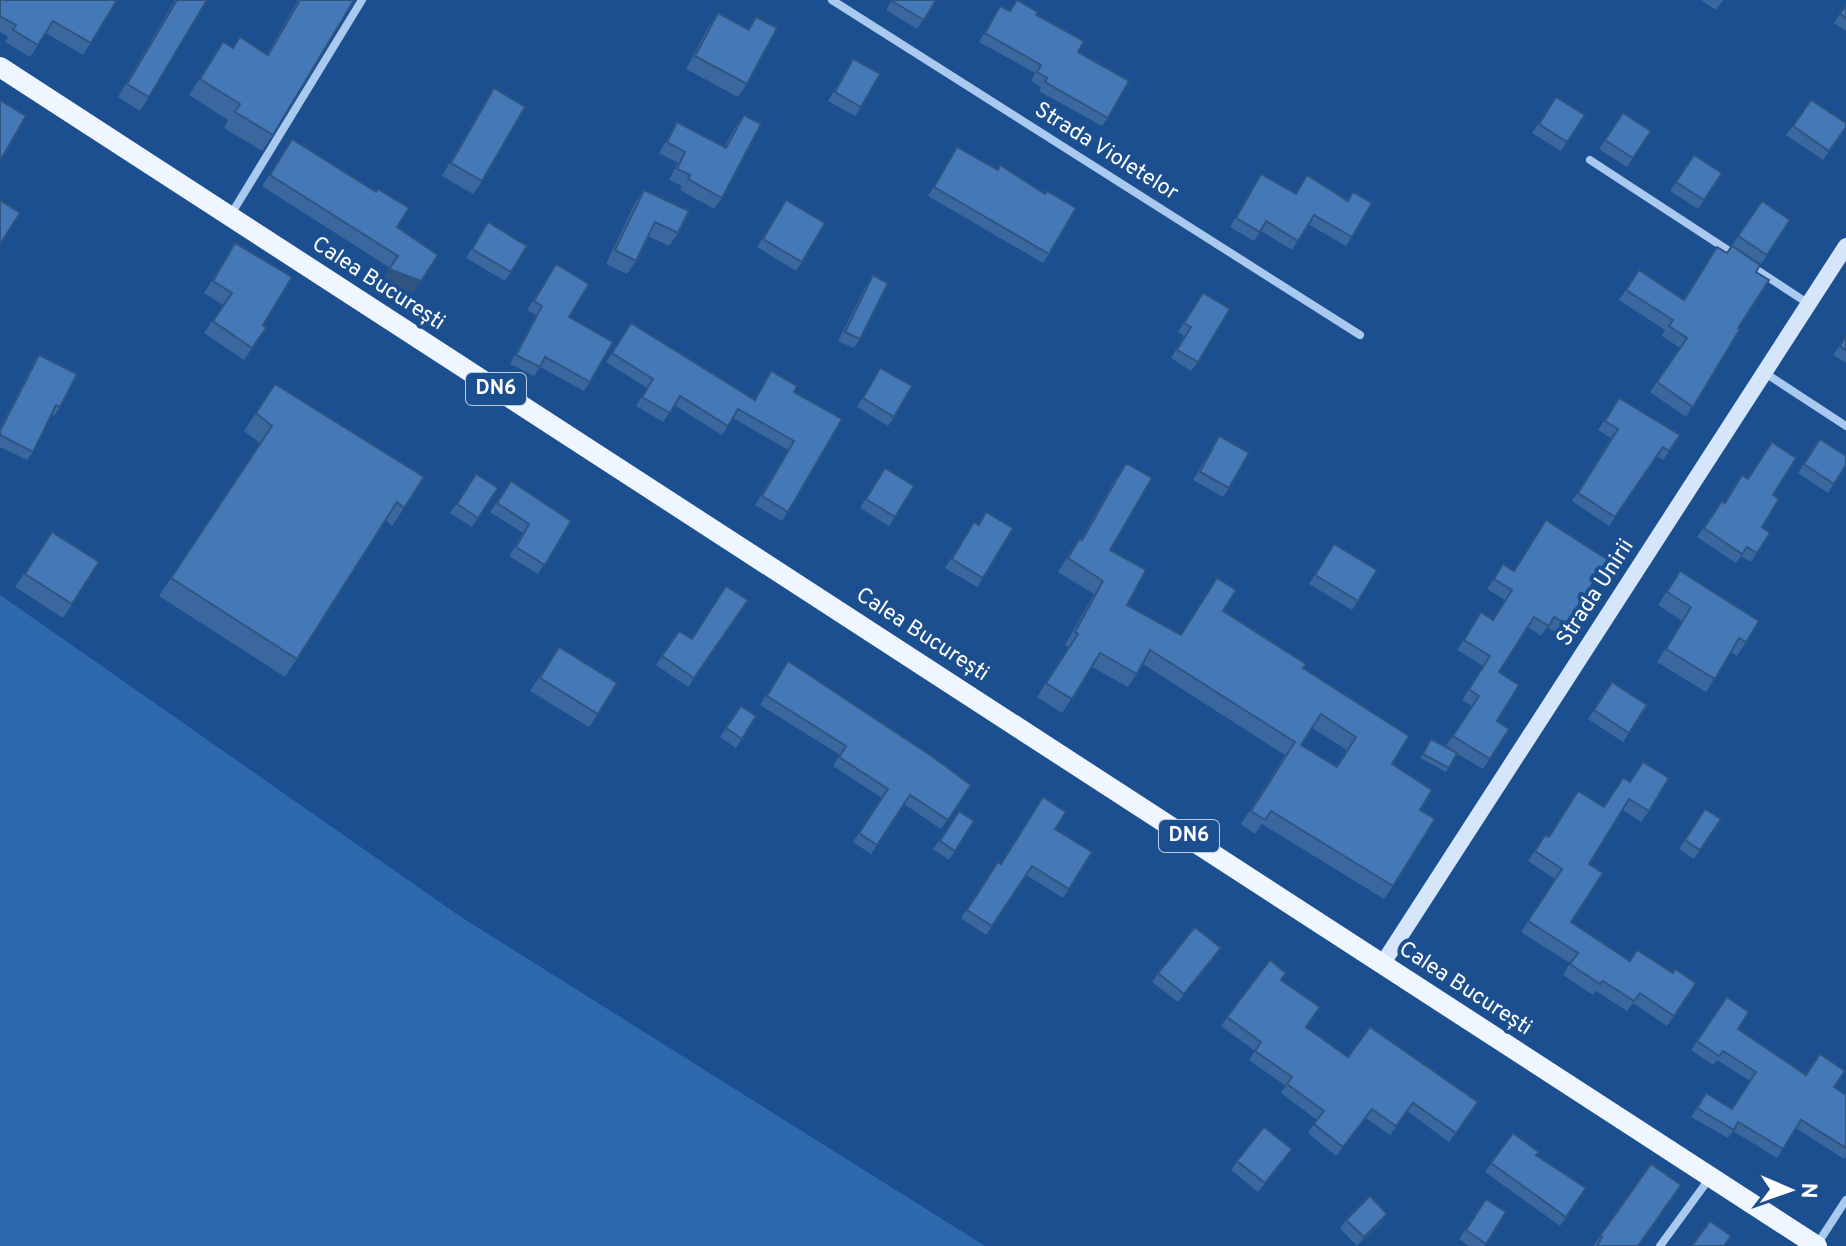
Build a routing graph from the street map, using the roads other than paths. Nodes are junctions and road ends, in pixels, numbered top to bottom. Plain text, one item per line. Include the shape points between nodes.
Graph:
1 (362, 0) edge
2 (832, 0) edge
3 (0, 67) edge
4 (1590, 160) dead end
5 (230, 217) junction
6 (1846, 246) edge
7 (1809, 304) junction
8 (1360, 335) dead end
9 (1765, 373) junction
10 (1846, 426) edge
11 (1383, 963) junction
12 (1710, 1177) junction
13 (1846, 1200) edge
14 (1660, 1246) edge
15 (1817, 1246) edge

1 - 5 street
2 - 8 street, Strada Violetelor
3 - 5 main road, Calea București / DN6
4 - 7 street
5 - 11 main road, Calea București / DN6
6 - 7 main road, Strada Unirii
7 - 9 main road, Strada Unirii
9 - 10 street
9 - 11 main road, Strada Unirii
11 - 12 main road, Calea București / DN6
12 - 14 street
12 - 15 main road, Calea București / DN6
13 - 15 street

